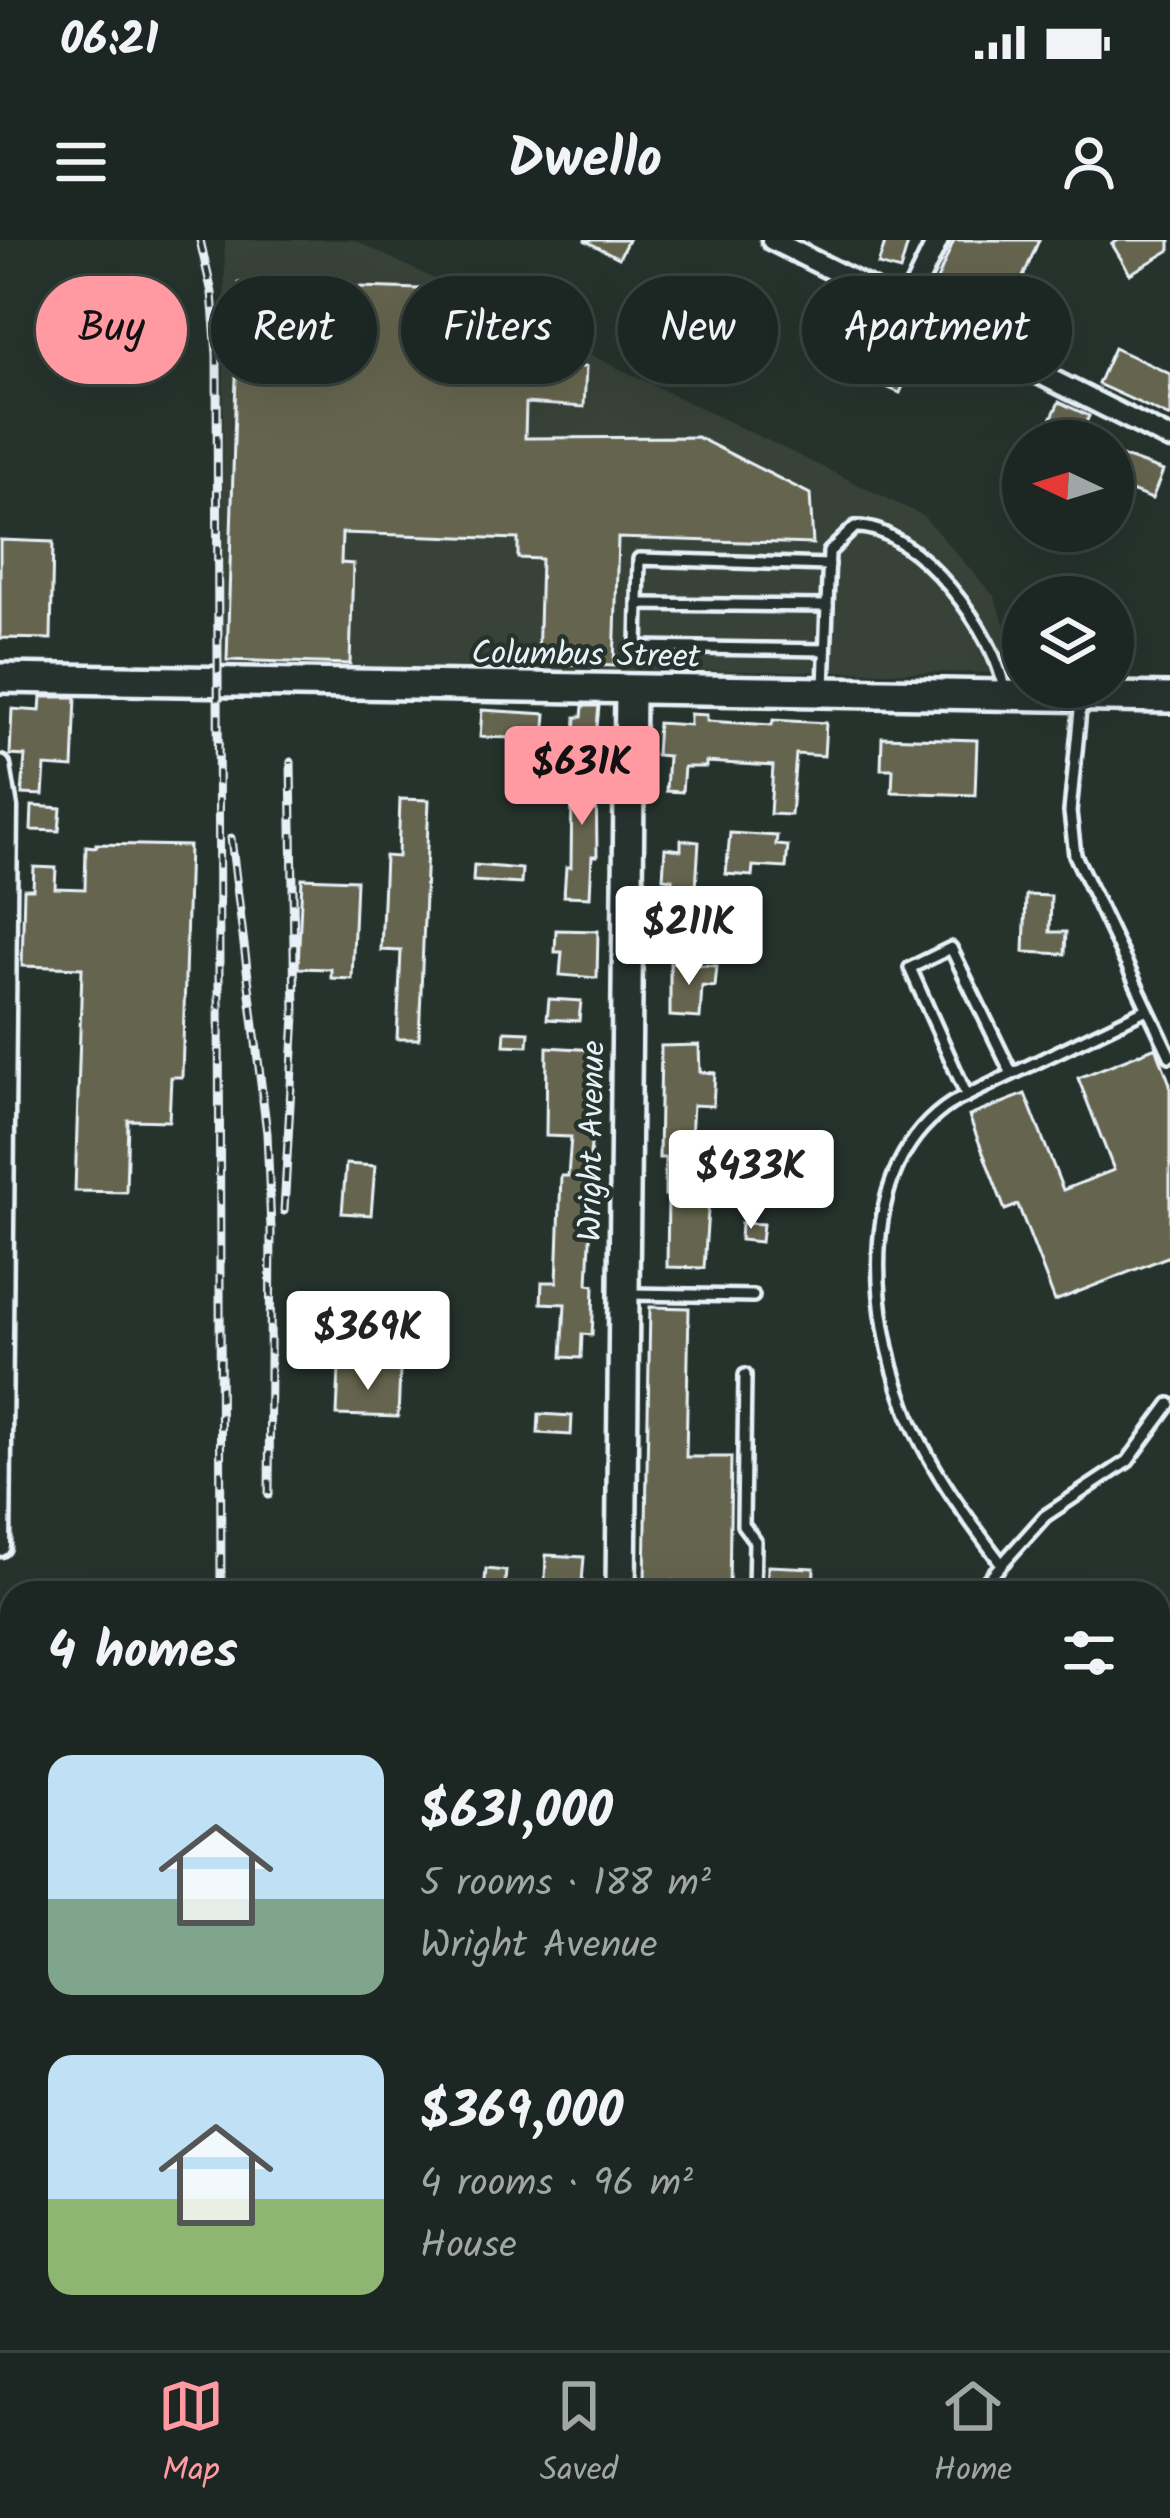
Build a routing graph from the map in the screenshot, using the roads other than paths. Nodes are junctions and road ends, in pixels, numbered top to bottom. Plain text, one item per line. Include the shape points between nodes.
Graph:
1 (772, 240) edge
2 (938, 240) edge
3 (845, 276) edge
4 (921, 276) edge
5 (1061, 384) edge
6 (1170, 439) edge
7 (829, 565) junction
8 (638, 604) junction
9 (827, 606) junction
10 (825, 650) junction
11 (1002, 675) edge
12 (0, 678) edge
13 (630, 690) junction
14 (824, 693) junction
15 (1002, 696) edge
16 (1134, 698) edge
17 (1170, 698) edge
18 (1080, 708) edge
19 (0, 766) edge
20 (1147, 1010) junction
21 (1170, 1056) edge
22 (1012, 1074) junction
23 (967, 1096) junction
24 (624, 1294) junction
25 (753, 1296) dead end
26 (745, 1375) dead end
27 (1170, 1405) edge
28 (0, 1546) edge
29 (1001, 1563) junction
30 (621, 1581) edge
31 (754, 1581) edge
32 (986, 1581) edge
33 (0, 1656) edge
34 (0, 1672) edge

1 - 3 street
2 - 4 street
5 - 6 street
7 - 8 lane via 639,559
7 - 9 lane
7 - 11 lane via 829,552 855,527 905,542 980,630
8 - 9 lane
8 - 10 lane via 637,647
9 - 10 lane
10 - 14 lane
12 - 13 street, Columbus Street
13 - 14 street, Columbus Street
13 - 24 street, Wright Avenue
14 - 15 street, Columbus Street
16 - 17 street, Columbus Street
18 - 20 lane via 1075,855
19 - 28 street via 7,829
20 - 21 lane
20 - 22 lane
22 - 23 lane
22 - 23 lane via 951,948 910,968
23 - 29 lane via 926,1120 895,1170 883,1221 880,1308 906,1410 956,1502
24 - 25 lane
24 - 30 street, Wright Avenue
26 - 31 lane via 743,1525 754,1541
27 - 29 lane via 1128,1461 1045,1516
29 - 32 lane
33 - 34 street

